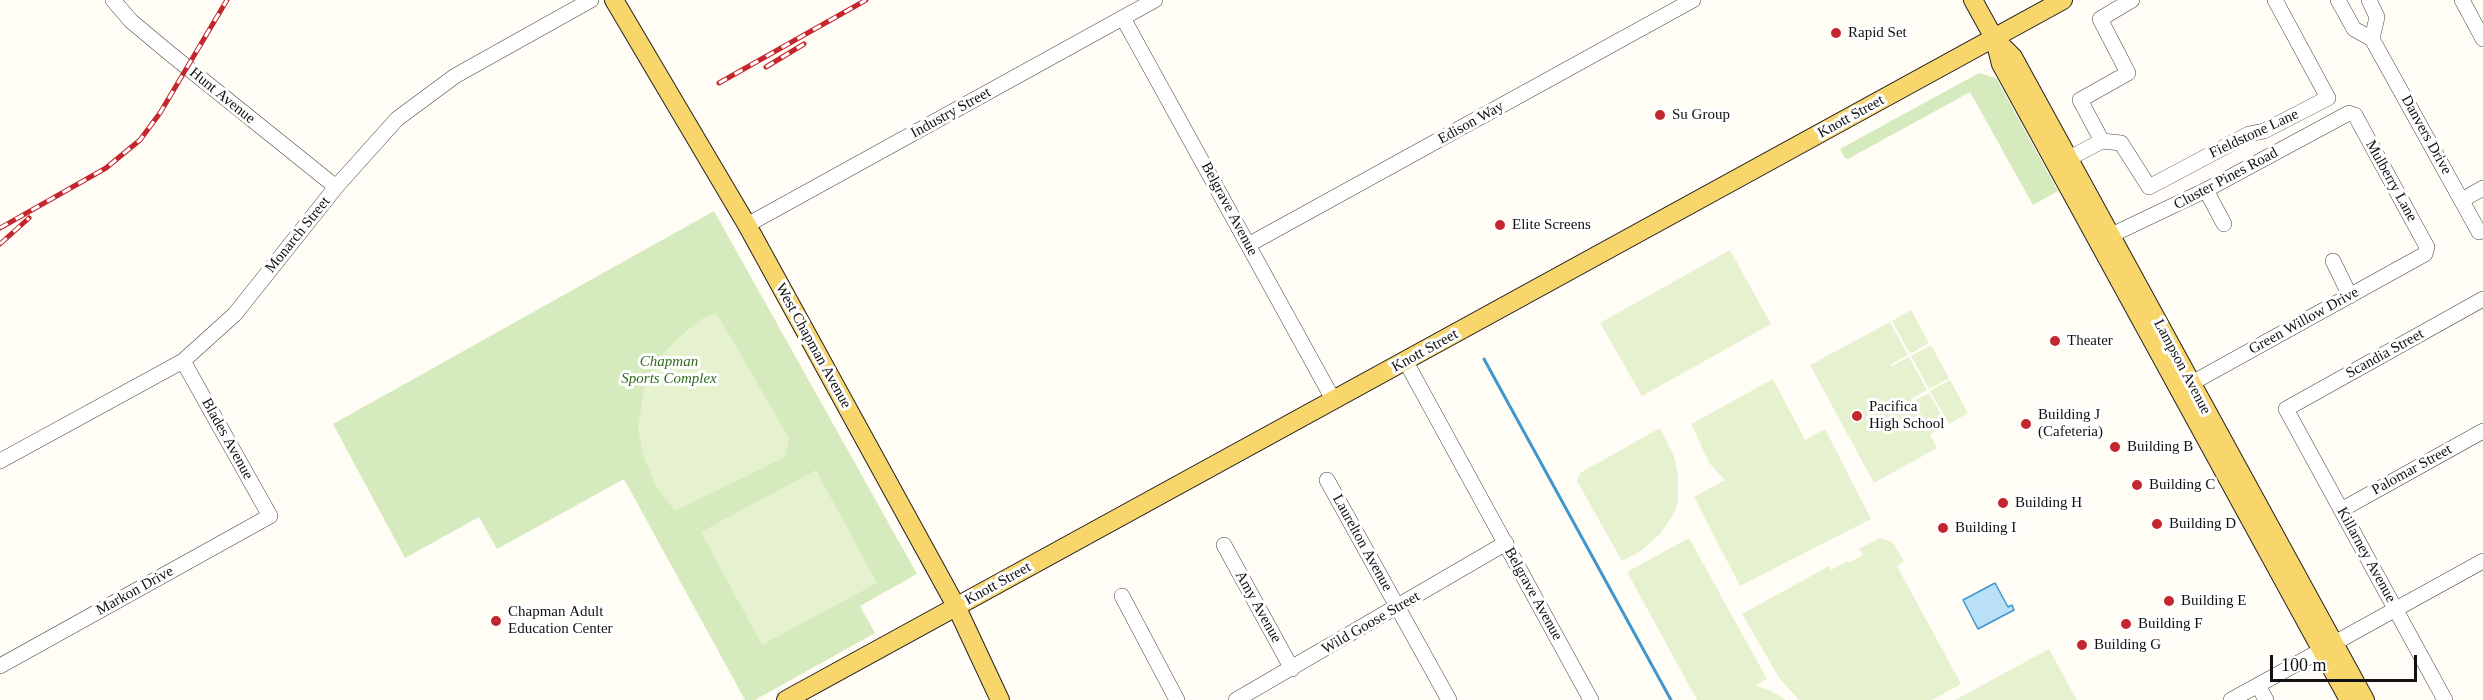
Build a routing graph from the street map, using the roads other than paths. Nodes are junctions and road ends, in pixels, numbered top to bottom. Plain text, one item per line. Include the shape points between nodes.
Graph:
1 (113, 0) edge
2 (591, 0) edge
3 (614, 0) edge
4 (1155, 0) edge
5 (1693, 0) edge
6 (1972, 0) edge
7 (2063, 0) edge
8 (2132, 0) edge
9 (2275, 0) edge
10 (2338, 0) edge
11 (2369, 0) edge
12 (2462, 0) edge
13 (1123, 18) junction
14 (1994, 38) junction
15 (2372, 39) junction
16 (2483, 39) edge
17 (2352, 113) joint
18 (2102, 141) junction
19 (2063, 162) junction
20 (336, 187) junction
21 (2483, 188) edge
22 (2206, 190) junction
23 (2462, 200) junction
24 (2224, 224) dead end
25 (747, 225) junction
26 (2479, 232) dead end
27 (2105, 238) junction
28 (1248, 245) junction
29 (2427, 251) joint
30 (2334, 261) dead end
31 (2350, 296) junction
32 (2483, 299) edge
33 (183, 361) junction
34 (1406, 362) junction
35 (2185, 387) junction
36 (1334, 401) junction
37 (2286, 409) joint
38 (2483, 431) edge
39 (0, 461) edge
40 (1328, 480) dead end
41 (2342, 510) junction
42 (270, 516) joint
43 (1506, 543) junction
44 (1224, 545) dead end
45 (2483, 561) edge
46 (1122, 596) dead end
47 (956, 606) junction
48 (1398, 607) junction
49 (2396, 609) junction
50 (2328, 646) junction
51 (0, 666) edge
52 (1293, 669) junction
53 (2258, 685) junction
54 (786, 700) edge
55 (1000, 700) edge
56 (1178, 700) edge
57 (1236, 700) edge
58 (1449, 700) edge
59 (1591, 700) edge
60 (2231, 700) edge
61 (2266, 700) edge
62 (2349, 700) edge
63 (2365, 700) edge
64 (2445, 700) edge

1 - 20 street, Hunt Avenue via 131,21
2 - 20 street, Monarch Street via 446,83 397,119
3 - 25 main road, West Chapman Avenue
4 - 13 street, Industry Street
5 - 28 street, Edison Way
6 - 14 main road, Lampson Avenue
7 - 14 main road, Knott Street
8 - 18 street via 2100,19 2128,73 2080,100
9 - 18 street, Fieldstone Lane via 2328,98 2148,187 2121,143
10 - 15 street, Danvers Drive via 2354,29
11 - 15 street via 2377,16
12 - 16 street
13 - 25 street, Industry Street
13 - 28 street, Belgrave Avenue
14 - 19 main road, Lampson Avenue via 2001,64
14 - 34 main road, Knott Street
15 - 23 street, Danvers Drive
17 - 22 street, Cluster Pines Road
17 - 29 street, Mulberry Lane
18 - 19 street
19 - 27 main road, Lampson Avenue
20 - 33 street, Monarch Street via 235,314
21 - 23 street
22 - 24 street
22 - 27 street, Cluster Pines Road
23 - 26 street, Danvers Drive
25 - 47 main road, West Chapman Avenue
27 - 35 main road, Lampson Avenue
28 - 36 street, Belgrave Avenue
29 - 31 street, Green Willow Drive
30 - 31 street
31 - 35 street, Green Willow Drive
32 - 37 street, Scandia Street
33 - 39 street, Monarch Street
33 - 42 street, Blades Avenue
34 - 36 main road, Knott Street
34 - 43 street, Belgrave Avenue
35 - 50 main road, Lampson Avenue
36 - 47 main road, Knott Street
37 - 41 street, Killarney Avenue
38 - 41 street, Palomar Street
40 - 48 street, Laurelton Avenue
41 - 49 street, Killarney Avenue
42 - 51 street, Markon Drive
43 - 48 street, Wild Goose Street
43 - 59 street, Belgrave Avenue
44 - 52 street, Amy Avenue
45 - 49 street
46 - 56 street
47 - 54 main road, Knott Street
47 - 55 main road, West Chapman Avenue
48 - 52 street, Wild Goose Street
48 - 58 street, Laurelton Avenue
49 - 50 street
49 - 64 street, Killarney Avenue
50 - 53 street
50 - 62 main road, Lampson Avenue
50 - 63 main road, Lampson Avenue
52 - 57 street, Wild Goose Street
53 - 60 street
53 - 61 street

